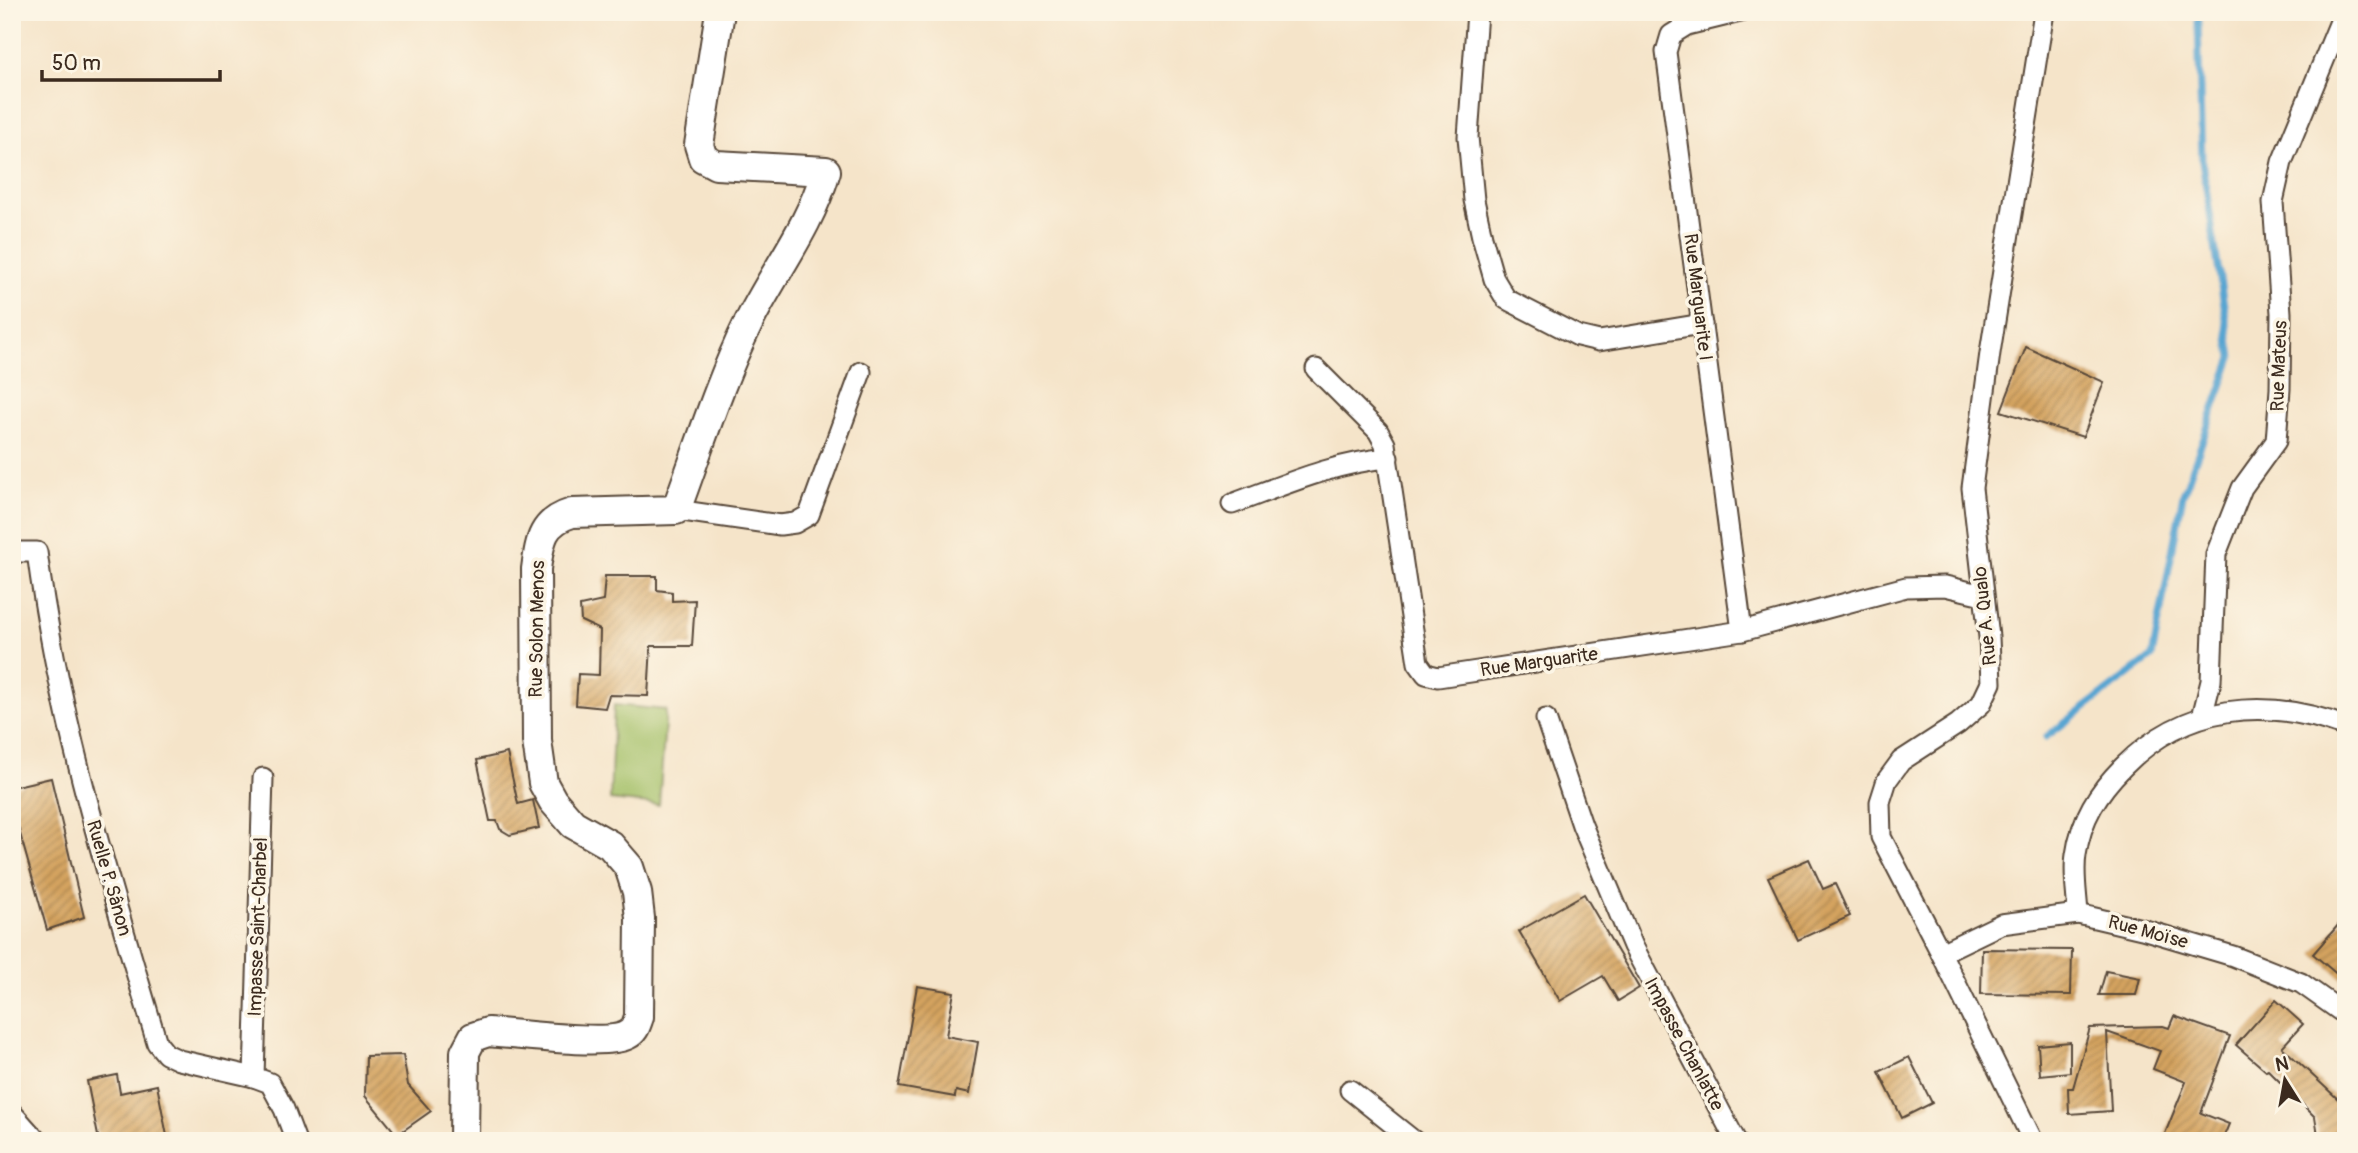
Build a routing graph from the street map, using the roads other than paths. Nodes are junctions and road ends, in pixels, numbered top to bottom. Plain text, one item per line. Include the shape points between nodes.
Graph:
1 (720, 12) edge
2 (1477, 12) edge
3 (1740, 12) edge
4 (2044, 12) edge
5 (2344, 12) edge
6 (1702, 324) junction
7 (1316, 369) dead end
8 (861, 372) dead end
9 (1388, 458) junction
10 (1232, 504) dead end
11 (676, 510) junction
12 (12, 552) edge
13 (1983, 595) junction
14 (1742, 631) junction
15 (2202, 716) junction
16 (1546, 719) dead end
17 (2346, 727) edge
18 (263, 778) dead end
19 (2078, 914) junction
20 (1941, 953) junction
21 (2346, 1015) edge
22 (254, 1077) junction
23 (1350, 1090) dead end
24 (12, 1114) edge
25 (37, 1141) edge
26 (296, 1141) edge
27 (464, 1141) edge
28 (1414, 1141) edge
29 (1736, 1141) edge
30 (2033, 1141) edge

1 - 11 street via 699,145 703,158 716,165 826,171 811,215 749,321
2 - 6 street via 1468,137 1474,200 1494,279 1506,299 1578,336 1600,341
3 - 6 street, Rue Marguarite I via 1687,25 1671,35 1666,52
4 - 13 street, Rue A. Qualo via 1972,488
5 - 15 street, Rue Mateus via 2282,162 2273,202 2281,313 2276,441 2242,488 2216,554 2211,681
6 - 14 street, Rue Marguarite I
7 - 9 street, Rue Marguarite via 1378,431
8 - 11 street via 809,515 780,525
9 - 10 street via 1332,467
9 - 14 street, Rue Marguarite via 1418,663 1426,674 1437,677
11 - 27 street, Rue Solon Menos via 560,517 547,528 539,545 536,569 537,741 544,783 573,824 610,845 629,867 640,918 635,1030 625,1037 603,1040 488,1031 473,1037 465,1052
12 - 22 street, Ruelle P. Sânon via 37,552 77,765 157,1043 179,1060
13 - 14 street, Rue Marguarite via 1945,586 1906,587
13 - 20 street, Rue A. Qualo via 1991,682 1981,704 1901,761 1887,780 1880,802 1881,837
15 - 17 street via 2275,708
15 - 19 street via 2168,730 2139,750 2096,798 2075,857
16 - 29 street, Impasse Chanlatte via 1582,825 1633,946
18 - 22 street, Impasse Saint-Charbel
19 - 20 street, Rue Moïse via 2001,925
19 - 21 street, Rue Moïse via 2232,956 2301,983
20 - 30 street, Rue A. Qualo
22 - 26 street, Ruelle P. Sânon via 270,1083
23 - 28 street
24 - 25 street

